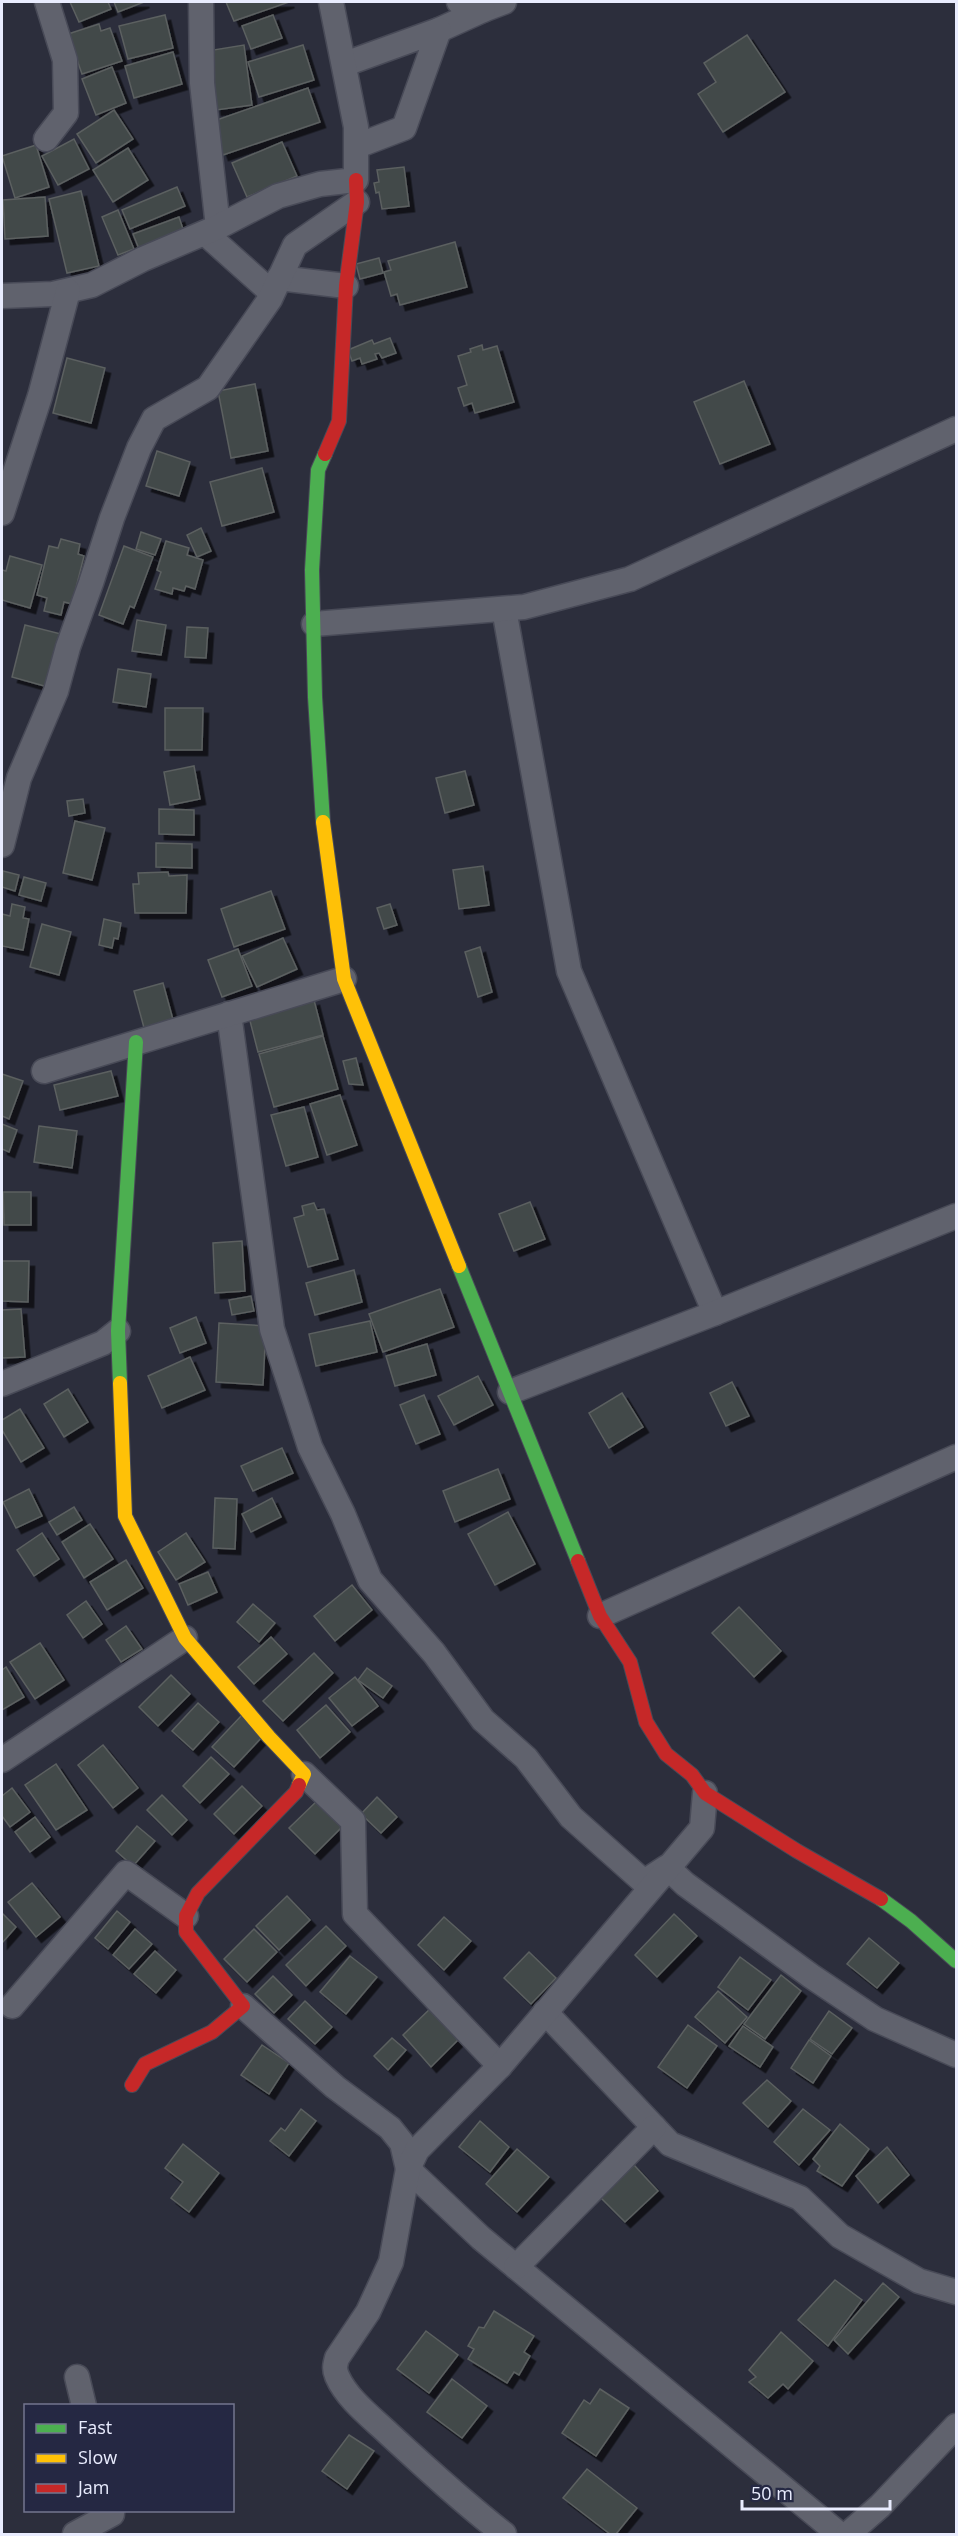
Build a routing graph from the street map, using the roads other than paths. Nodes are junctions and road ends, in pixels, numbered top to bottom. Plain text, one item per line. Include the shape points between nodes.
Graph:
1 (47, 2) edge
2 (201, 2) edge
3 (331, 2) edge
4 (337, 2) edge
5 (459, 2) edge
6 (493, 6) edge
7 (440, 30) junction
8 (345, 64) junction
9 (46, 139) dead end
10 (357, 146) junction
11 (357, 191) junction
12 (212, 230) junction
13 (276, 286) junction
14 (346, 286) junction
15 (68, 291) junction
16 (2, 296) edge
17 (957, 429) edge
18 (2, 513) edge
19 (504, 609) junction
20 (314, 624) junction
21 (2, 845) edge
22 (344, 979) junction
23 (229, 1014) junction
24 (136, 1042) junction
25 (44, 1071) dead end
26 (957, 1216) edge
27 (715, 1313) junction
28 (118, 1331) junction
29 (2, 1384) edge
30 (510, 1392) junction
31 (957, 1457) edge
32 (600, 1616) junction
33 (185, 1638) junction
34 (2, 1760) edge
35 (304, 1774) junction
36 (705, 1793) junction
37 (667, 1867) junction
38 (186, 1917) junction
39 (957, 1961) edge
40 (12, 2006) dead end
41 (243, 2006) junction
42 (545, 2012) junction
43 (957, 2055) edge
44 (500, 2066) junction
45 (132, 2085) dead end
46 (654, 2127) junction
47 (408, 2169) junction
48 (516, 2266) junction
49 (957, 2292) edge
50 (77, 2378) dead end
51 (84, 2404) edge
52 (957, 2426) edge
53 (112, 2512) edge
54 (75, 2535) edge
55 (504, 2535) edge
56 (839, 2535) edge
57 (848, 2535) edge

1 - 9 street via 65,60 66,113
2 - 12 street
3 - 4 street
3 - 8 street
5 - 6 street
6 - 7 street
7 - 8 street
7 - 10 street via 404,128
8 - 10 street
10 - 11 street
11 - 12 street via 320,184 278,196
11 - 13 street via 295,245
11 - 14 street
12 - 13 street
12 - 15 street via 92,285
13 - 14 street
13 - 21 street via 208,388 154,419 139,448 56,691 19,778
14 - 20 street via 339,421 318,470 312,570
15 - 16 street
15 - 18 street via 40,396
17 - 19 street via 630,579
19 - 20 street
19 - 27 street via 570,971
20 - 22 street via 321,811
22 - 23 street
22 - 30 street
23 - 24 street
23 - 37 street via 272,1329 310,1447 370,1580 434,1653 483,1719 526,1758 571,1817 644,1882
24 - 25 street
24 - 28 street
26 - 27 street
27 - 30 street
28 - 29 street via 103,1343
28 - 33 street via 125,1516
30 - 32 street
31 - 32 street
32 - 36 street via 630,1662 646,1722 654,1736 666,1754 692,1775
33 - 34 street
33 - 35 street
35 - 38 street via 296,1792 198,1893
35 - 44 street via 353,1821 355,1914
36 - 37 street via 702,1828
36 - 39 street via 881,1899
37 - 42 street
37 - 43 street via 811,1977 875,2019
38 - 40 street via 126,1873
38 - 41 street via 186,1932
41 - 45 street via 212,2032 145,2064
41 - 47 street via 335,2087 390,2128 402,2143
42 - 44 street
42 - 46 street
44 - 47 street via 417,2150
46 - 48 street
46 - 49 street via 669,2144 800,2198 840,2236 919,2282
47 - 48 street
47 - 55 street via 391,2262 368,2312 334,2366 352,2398 376,2422
48 - 56 street
50 - 51 street
52 - 57 street
53 - 54 street

